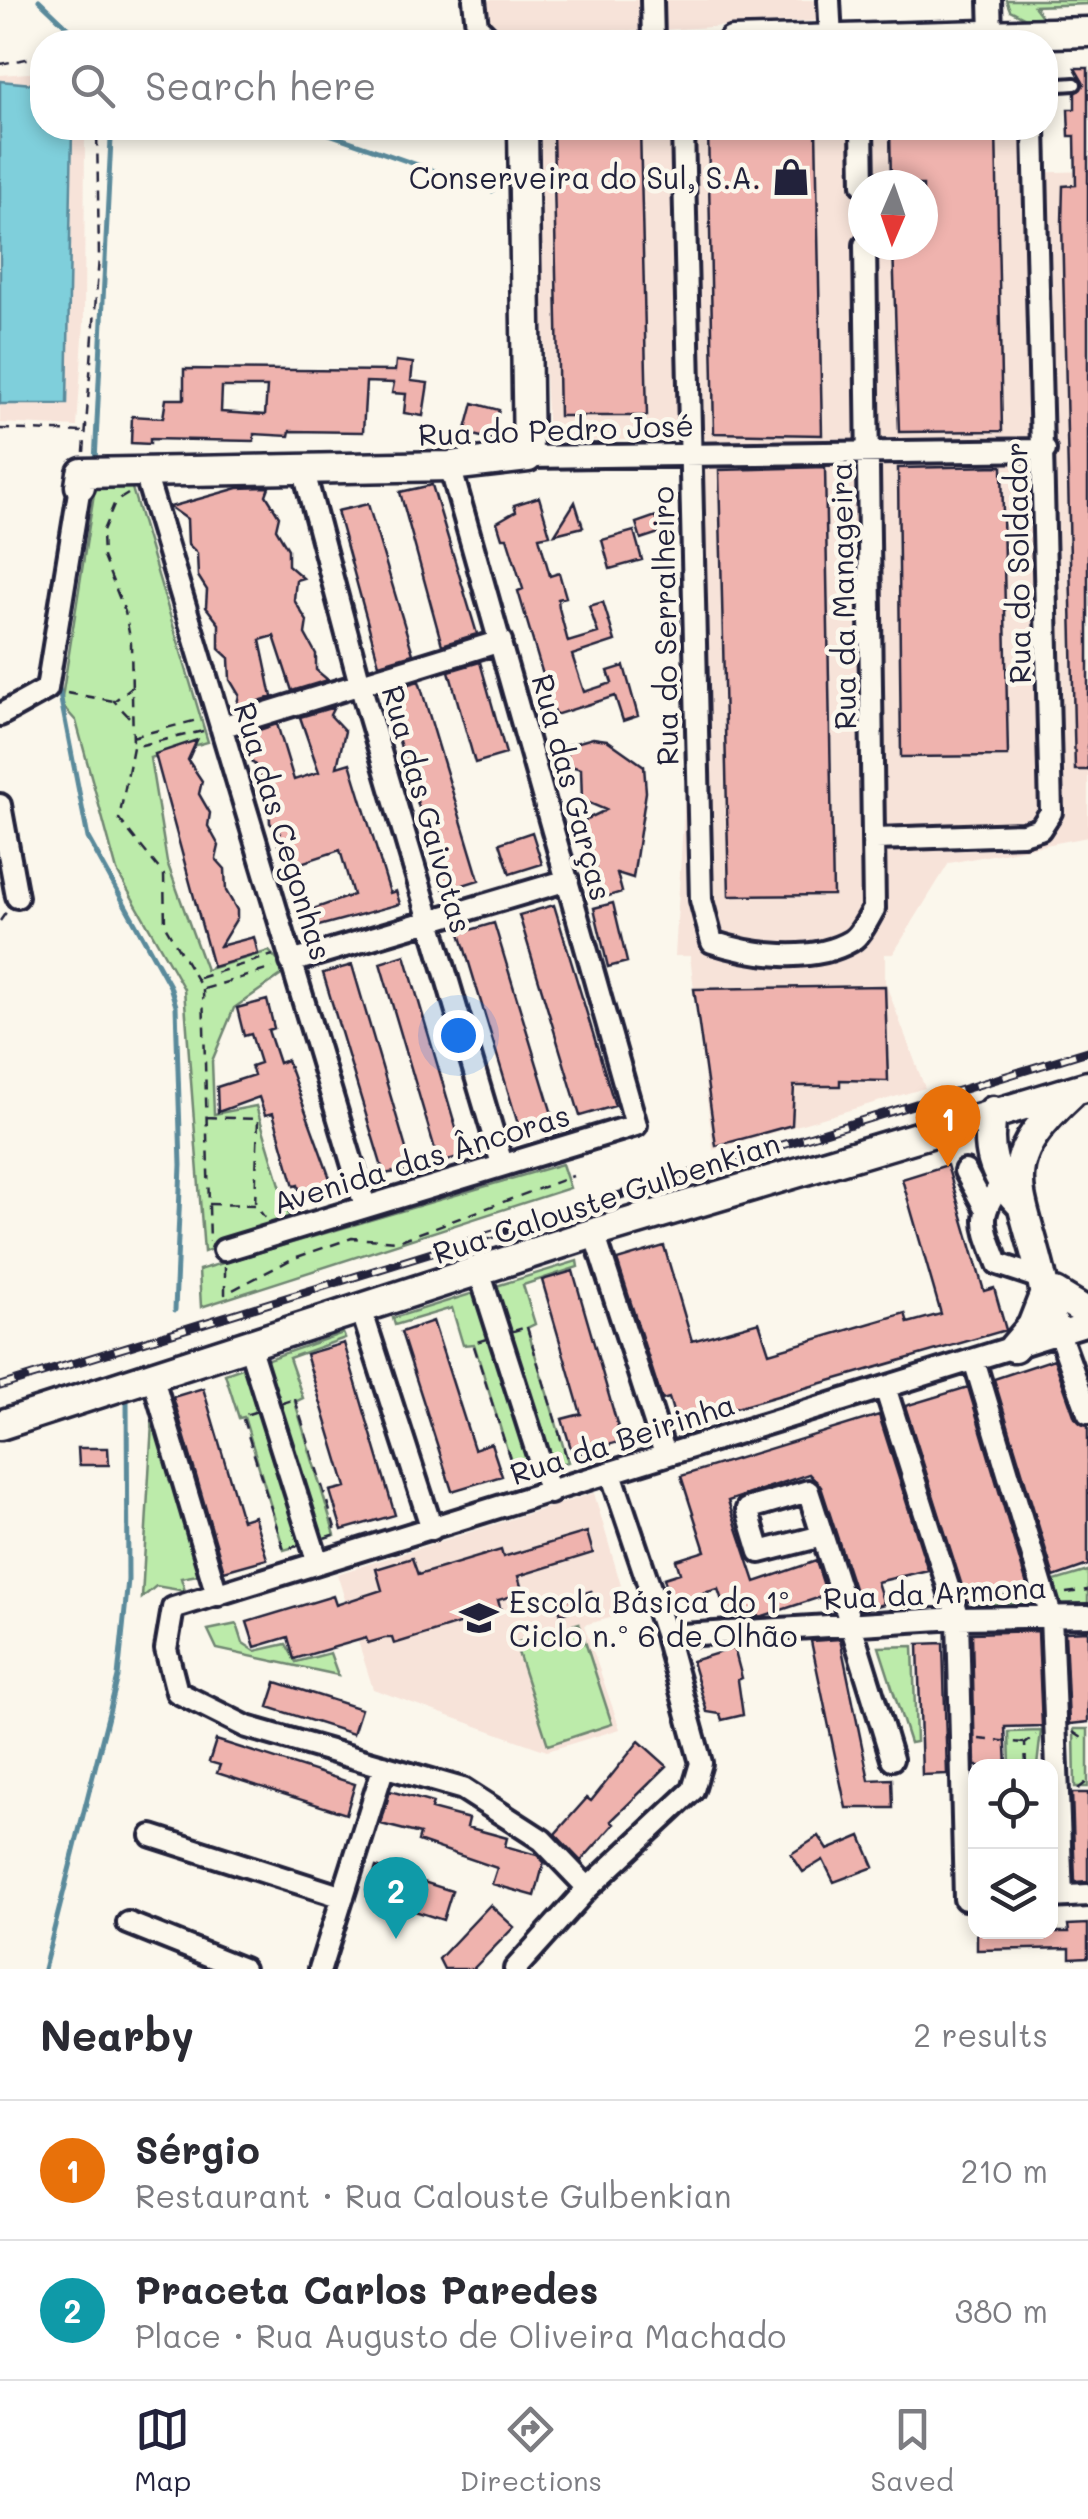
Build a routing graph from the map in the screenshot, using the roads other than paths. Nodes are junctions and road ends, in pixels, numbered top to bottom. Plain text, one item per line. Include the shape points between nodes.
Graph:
1 (474, 0) edge
2 (652, 0) edge
3 (829, 0) edge
4 (990, 0) edge
5 (481, 30) edge
6 (653, 30) edge
7 (830, 30) edge
8 (991, 30) edge
9 (1088, 32) edge
10 (1058, 36) edge
11 (1075, 84) dead end
12 (1058, 85) edge
13 (523, 140) edge
14 (684, 140) edge
15 (862, 140) edge
16 (1034, 140) edge
17 (863, 170) edge
18 (865, 260) edge
19 (1045, 450) junction
20 (870, 452) junction
21 (690, 456) junction
22 (528, 458) junction
23 (450, 466) junction
24 (303, 468) junction
25 (91, 477) joint
26 (146, 478) junction
27 (502, 641) junction
28 (360, 684) junction
29 (0, 715) edge
30 (219, 721) junction
31 (0, 805) edge
32 (876, 839) junction
33 (568, 880) junction
34 (16, 897) dead end
35 (430, 922) junction
36 (854, 940) joint
37 (287, 959) junction
38 (1082, 1088) edge
39 (994, 1110) junction
40 (951, 1124) junction
41 (636, 1125) joint
42 (989, 1154) junction
43 (502, 1164) junction
44 (965, 1171) dead end
45 (1014, 1186) junction
46 (365, 1206) junction
47 (984, 1206) junction
48 (594, 1233) junction
49 (224, 1250) road end
50 (479, 1270) junction
51 (1047, 1290) junction
52 (361, 1309) junction
53 (1088, 1313) edge
54 (1088, 1324) edge
55 (1059, 1333) junction
56 (249, 1345) junction
57 (1014, 1347) junction
58 (974, 1360) junction
59 (149, 1376) junction
60 (885, 1387) junction
61 (1088, 1413) edge
62 (0, 1425) edge
63 (666, 1454) junction
64 (611, 1473) junction
65 (550, 1492) junction
66 (432, 1528) junction
67 (822, 1536) dead end
68 (318, 1562) junction
69 (217, 1594) junction
70 (1048, 1606) junction
71 (1088, 1616) edge
72 (958, 1618) junction
73 (851, 1625) junction
74 (666, 1636) junction
75 (892, 1759) dead end
76 (384, 1766) junction
77 (152, 1836) dead end
78 (1056, 1849) edge
79 (968, 1863) edge
80 (588, 1888) junction
81 (1088, 1895) edge
82 (1058, 1896) edge
83 (343, 1897) junction
84 (128, 1923) dead end
85 (243, 1969) edge
86 (320, 1969) edge
87 (515, 1969) edge

1 - 5 street
2 - 6 street
3 - 7 street
4 - 8 street
9 - 10 street
11 - 12 lane
13 - 22 street
14 - 21 street, Rua do Serralheiro
15 - 17 street
16 - 19 street, Rua do Soldador
18 - 20 street, Rua da Manageira
19 - 20 street, Rua do Pedro José
19 - 32 street, Rua do Soldador via 1051,812 1040,828 1023,834
20 - 21 street, Rua do Pedro José
20 - 32 street, Rua da Manageira
21 - 22 street, Rua do Pedro José
21 - 36 street, Rua do Serralheiro via 701,900 712,942 746,953 788,954
22 - 23 street, Rua do Pedro José
23 - 24 street, Rua do Pedro José
23 - 27 street, Rua das Garças
24 - 26 street, Rua do Pedro José
24 - 28 street, Rua das Gaivotas
25 - 26 street, Rua do Pedro José
25 - 29 street via 48,688
26 - 30 street, Rua das Cegonhas
27 - 28 street
27 - 33 street, Rua das Garças
28 - 30 street
28 - 35 street, Rua das Gaivotas
30 - 37 street, Rua das Cegonhas
31 - 34 street
32 - 36 street, Rua da Manageira via 874,909
33 - 35 street
33 - 41 street, Rua das Garças
35 - 37 street
35 - 43 street, Rua das Gaivotas
37 - 46 street, Rua das Cegonhas
38 - 39 street, Rua Calouste Gulbenkian
38 - 45 street via 1034,1129
39 - 40 street, Rua Calouste Gulbenkian
39 - 42 street
39 - 45 street
40 - 42 street via 973,1131
40 - 48 street, Rua Calouste Gulbenkian
41 - 43 street, Avenida das Âncoras
42 - 45 street
43 - 46 street, Avenida das Âncoras
44 - 47 street
45 - 47 street
45 - 51 street
46 - 49 street, Avenida das Âncoras
47 - 51 street via 998,1264
48 - 50 street, Rua Calouste Gulbenkian
48 - 63 street
50 - 52 street, Rua Calouste Gulbenkian
50 - 65 street
51 - 53 street
51 - 55 street via 1048,1320
51 - 57 street via 1032,1326
52 - 56 street, Rua Calouste Gulbenkian
52 - 66 street
54 - 55 street, Rua da Beirinha
55 - 57 street, Rua da Beirinha
55 - 61 street
56 - 59 street, Rua Calouste Gulbenkian
56 - 68 street
57 - 58 street, Rua da Beirinha
58 - 60 street, Rua da Beirinha
58 - 70 street
59 - 62 street, Rua Calouste Gulbenkian
59 - 69 street
60 - 63 street, Rua da Beirinha
60 - 72 street
63 - 64 street, Rua da Beirinha
64 - 65 street, Rua da Beirinha
64 - 74 street
65 - 66 street, Rua da Beirinha
66 - 68 street, Rua da Beirinha
67 - 73 street
68 - 69 street, Rua da Beirinha
69 - 76 street, Rua da Beirinha via 173,1608 166,1649 177,1692 247,1727
70 - 71 street, Rua da Armona
70 - 72 street, Rua da Armona
70 - 78 street
72 - 73 street, Rua da Armona
72 - 79 street
73 - 74 street, Rua da Armona
73 - 75 street
74 - 80 street via 702,1763 693,1790
76 - 80 street via 463,1789 542,1840
76 - 83 street
77 - 83 street
80 - 87 street
81 - 82 street
83 - 86 street
84 - 85 street

